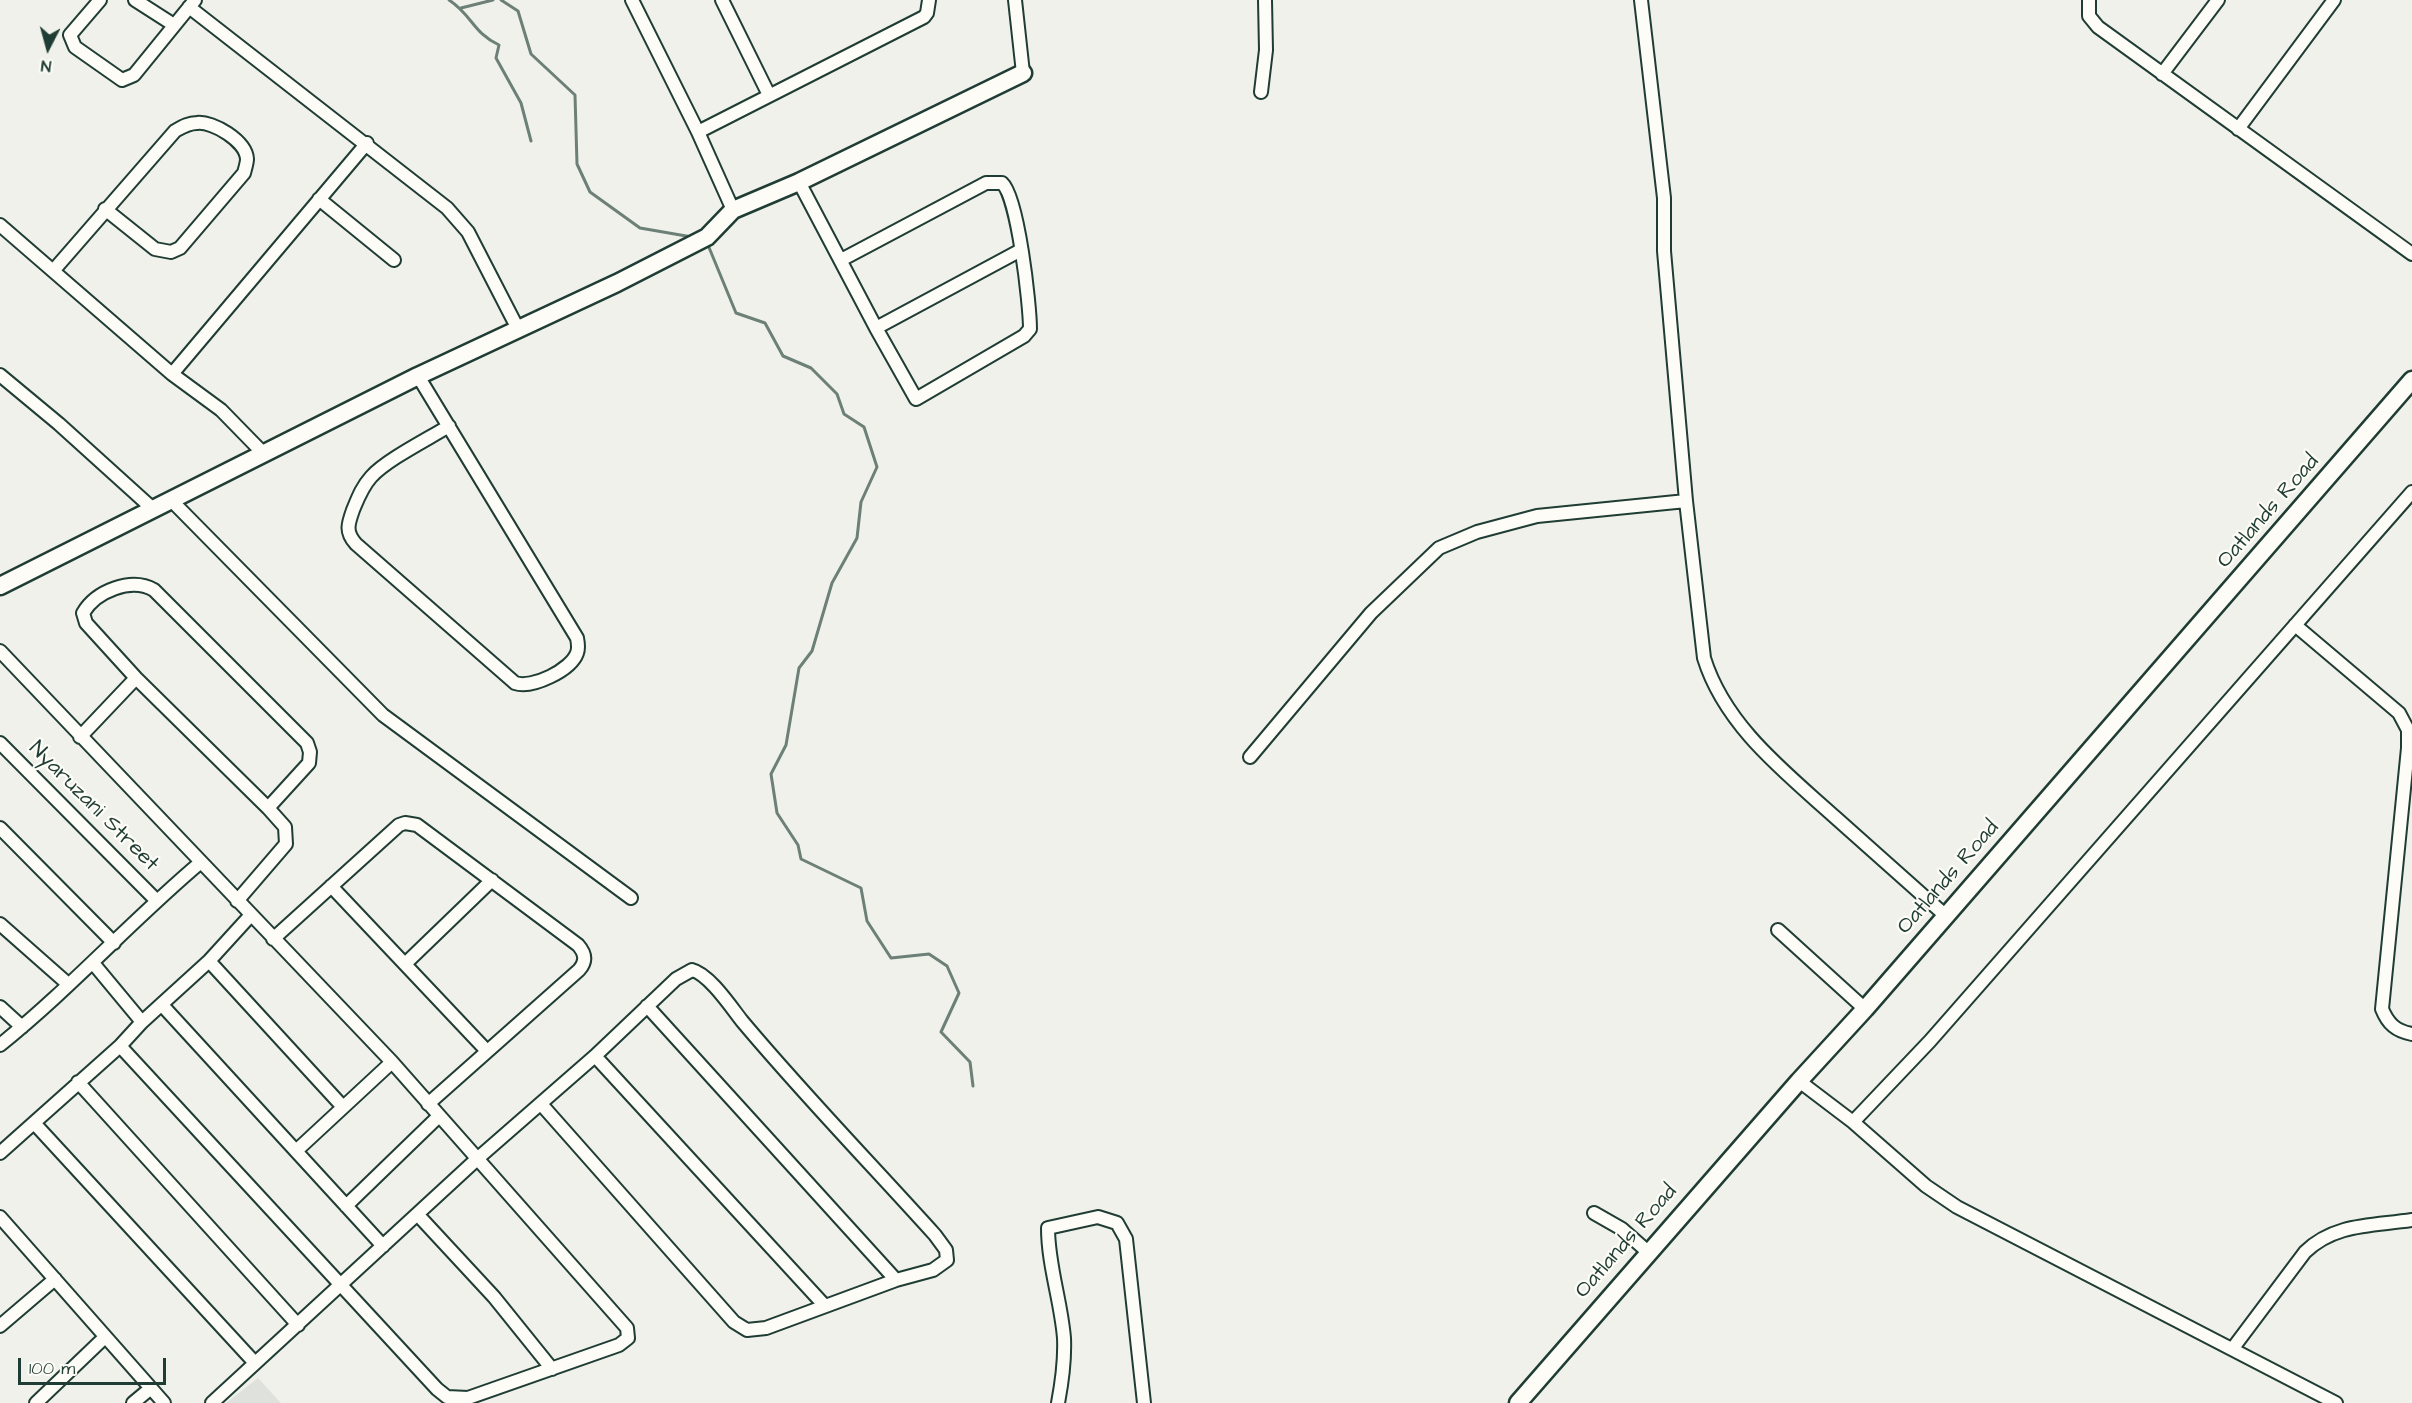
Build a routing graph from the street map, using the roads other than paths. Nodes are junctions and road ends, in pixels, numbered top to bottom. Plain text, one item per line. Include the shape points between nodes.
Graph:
1 (100, 0) edge
2 (135, 0) edge
3 (632, 0) edge
4 (722, 0) edge
5 (929, 0) edge
6 (1015, 0) edge
7 (1265, 0) edge
8 (1641, 0) edge
9 (2089, 0) edge
10 (2218, 0) edge
11 (2334, 0) edge
12 (192, 3) edge
13 (174, 25) junction
14 (1023, 73) joint
15 (2162, 74) junction
16 (1261, 92) dead end
17 (770, 95) junction
18 (2238, 129) junction
19 (698, 132) junction
20 (367, 143) junction
21 (799, 182) junction
22 (319, 199) junction
23 (105, 209) junction
24 (733, 210) junction
25 (0, 225) edge
26 (1021, 250) junction
27 (2412, 254) edge
28 (394, 260) dead end
29 (841, 260) junction
30 (54, 271) junction
31 (876, 328) junction
32 (518, 329) junction
33 (172, 374) junction
34 (0, 375) edge
35 (418, 376) junction
36 (2412, 380) edge
37 (449, 426) junction
38 (264, 454) junction
39 (2412, 492) edge
40 (171, 500) junction
41 (1686, 501) junction
42 (153, 508) junction
43 (0, 586) edge
44 (2295, 625) junction
45 (0, 651) edge
46 (136, 678) junction
47 (80, 737) junction
48 (0, 743) edge
49 (1250, 757) dead end
50 (268, 808) junction
51 (0, 828) edge
52 (201, 862) junction
53 (492, 880) junction
54 (331, 886) junction
55 (630, 898) dead end
56 (156, 900) junction
57 (237, 901) junction
58 (250, 916) junction
59 (1946, 916) junction
60 (0, 924) edge
61 (1778, 930) dead end
62 (273, 939) junction
63 (114, 943) junction
64 (209, 961) junction
65 (93, 963) junction
66 (405, 964) junction
67 (68, 984) junction
68 (162, 1005) junction
69 (647, 1005) junction
70 (0, 1007) edge
71 (1865, 1009) junction
72 (142, 1023) junction
73 (22, 1027) junction
74 (2412, 1034) edge
75 (0, 1045) edge
76 (120, 1046) junction
77 (486, 1050) junction
78 (595, 1056) junction
79 (392, 1062) junction
80 (1799, 1081) junction
81 (78, 1082) junction
82 (428, 1104) junction
83 (541, 1104) junction
84 (343, 1107) junction
85 (439, 1116) junction
86 (1853, 1122) junction
87 (35, 1124) junction
88 (296, 1152) junction
89 (0, 1153) edge
90 (477, 1159) junction
91 (346, 1206) junction
92 (1594, 1213) dead end
93 (418, 1215) junction
94 (0, 1217) edge
95 (2412, 1220) edge
96 (383, 1246) junction
97 (1648, 1252) junction
98 (55, 1279) junction
99 (896, 1280) junction
100 (340, 1287) junction
101 (825, 1306) junction
102 (298, 1325) junction
103 (0, 1326) edge
104 (105, 1337) junction
105 (2233, 1348) junction
106 (255, 1363) junction
107 (552, 1369) junction
108 (151, 1388) junction
109 (36, 1403) edge
110 (133, 1403) edge
111 (164, 1403) edge
112 (212, 1403) edge
113 (1058, 1403) edge
114 (1144, 1403) edge
115 (1518, 1403) edge
116 (2336, 1403) edge

1 - 13 street via 70,35 75,47 122,80 134,75
2 - 13 street
3 - 19 street
4 - 17 street
5 - 17 street via 924,17
6 - 14 street
7 - 16 street via 1266,50
8 - 41 street via 1664,198 1664,251
9 - 15 street via 2089,16 2098,27
10 - 15 street
11 - 18 street
12 - 13 street
12 - 20 street
14 - 21 street
15 - 18 street
17 - 19 street
18 - 27 street
19 - 24 street
20 - 22 street
20 - 32 street via 459,220
21 - 24 street
21 - 29 street
22 - 28 street
22 - 33 street
23 - 23 street via 155,249 171,252 180,248 244,173 244,149 212,124 185,125 175,131
23 - 30 street
24 - 32 street via 707,237
25 - 30 street
26 - 29 street via 1008,188 992,182
26 - 31 street
26 - 31 street via 1030,329 916,399
29 - 31 street
30 - 33 street
32 - 35 street
33 - 38 street via 221,410
34 - 42 street
35 - 37 street
35 - 38 street
36 - 59 street, Oatlands Road
37 - 37 street via 577,638 579,646 569,664 530,685 515,683 356,544 347,531 361,491 372,476
38 - 40 street
39 - 44 street
40 - 42 street
40 - 55 street via 383,715
41 - 49 street via 1537,516 1477,532 1439,548 1371,613
41 - 59 street via 1704,658 1720,694 1767,756
42 - 43 street
44 - 74 street via 2399,713 2408,730 2382,1009 2395,1029
44 - 86 street via 1930,1041
45 - 47 street
46 - 47 street
46 - 50 street
46 - 50 street via 86,623 83,613 98,596 131,584 143,584 154,590 307,742 309,763
47 - 52 street
48 - 56 street, Nyaruzani Street
50 - 57 street via 285,827 286,844
51 - 63 street
52 - 56 street
52 - 57 street
53 - 54 street via 417,825 405,823
53 - 66 street
53 - 77 street via 578,945 585,958 579,970
54 - 62 street
54 - 66 street
56 - 63 street
57 - 58 street
58 - 62 street
58 - 64 street
59 - 71 street, Oatlands Road
60 - 67 street
61 - 71 street
62 - 79 street
63 - 65 street
64 - 68 street
64 - 84 street
65 - 67 street
65 - 72 street
66 - 77 street
67 - 73 street
68 - 72 street
68 - 88 street
69 - 78 street
69 - 99 street
69 - 99 street via 685,972 697,972 711,983 942,1243 947,1256 943,1264
70 - 73 street
71 - 80 street, Oatlands Road
72 - 76 street
73 - 75 street
76 - 81 street
76 - 100 street
77 - 82 street
78 - 83 street
78 - 101 street
79 - 82 street
79 - 84 street
80 - 86 street
80 - 97 street, Oatlands Road
81 - 87 street
81 - 102 street
82 - 85 street
83 - 90 street
83 - 101 street via 741,1328 766,1328
84 - 88 street
85 - 90 street
85 - 91 street
86 - 105 street via 1957,1208
87 - 89 street
87 - 106 street
88 - 91 street
90 - 93 street
90 - 107 street via 627,1328 628,1338 619,1345
91 - 96 street
92 - 97 street via 1622,1228
93 - 96 street
93 - 107 street via 494,1297
94 - 98 street
95 - 105 street via 2336,1231 2318,1240
96 - 100 street
97 - 115 street, Oatlands Road
98 - 103 street
98 - 104 street
99 - 101 street
100 - 102 street
100 - 107 street via 447,1397 468,1398
102 - 106 street
104 - 108 street
104 - 109 street
105 - 116 street
106 - 112 street
108 - 110 street
108 - 111 street
113 - 114 street via 1064,1339 1048,1251 1048,1228 1098,1217 1117,1223 1126,1239

